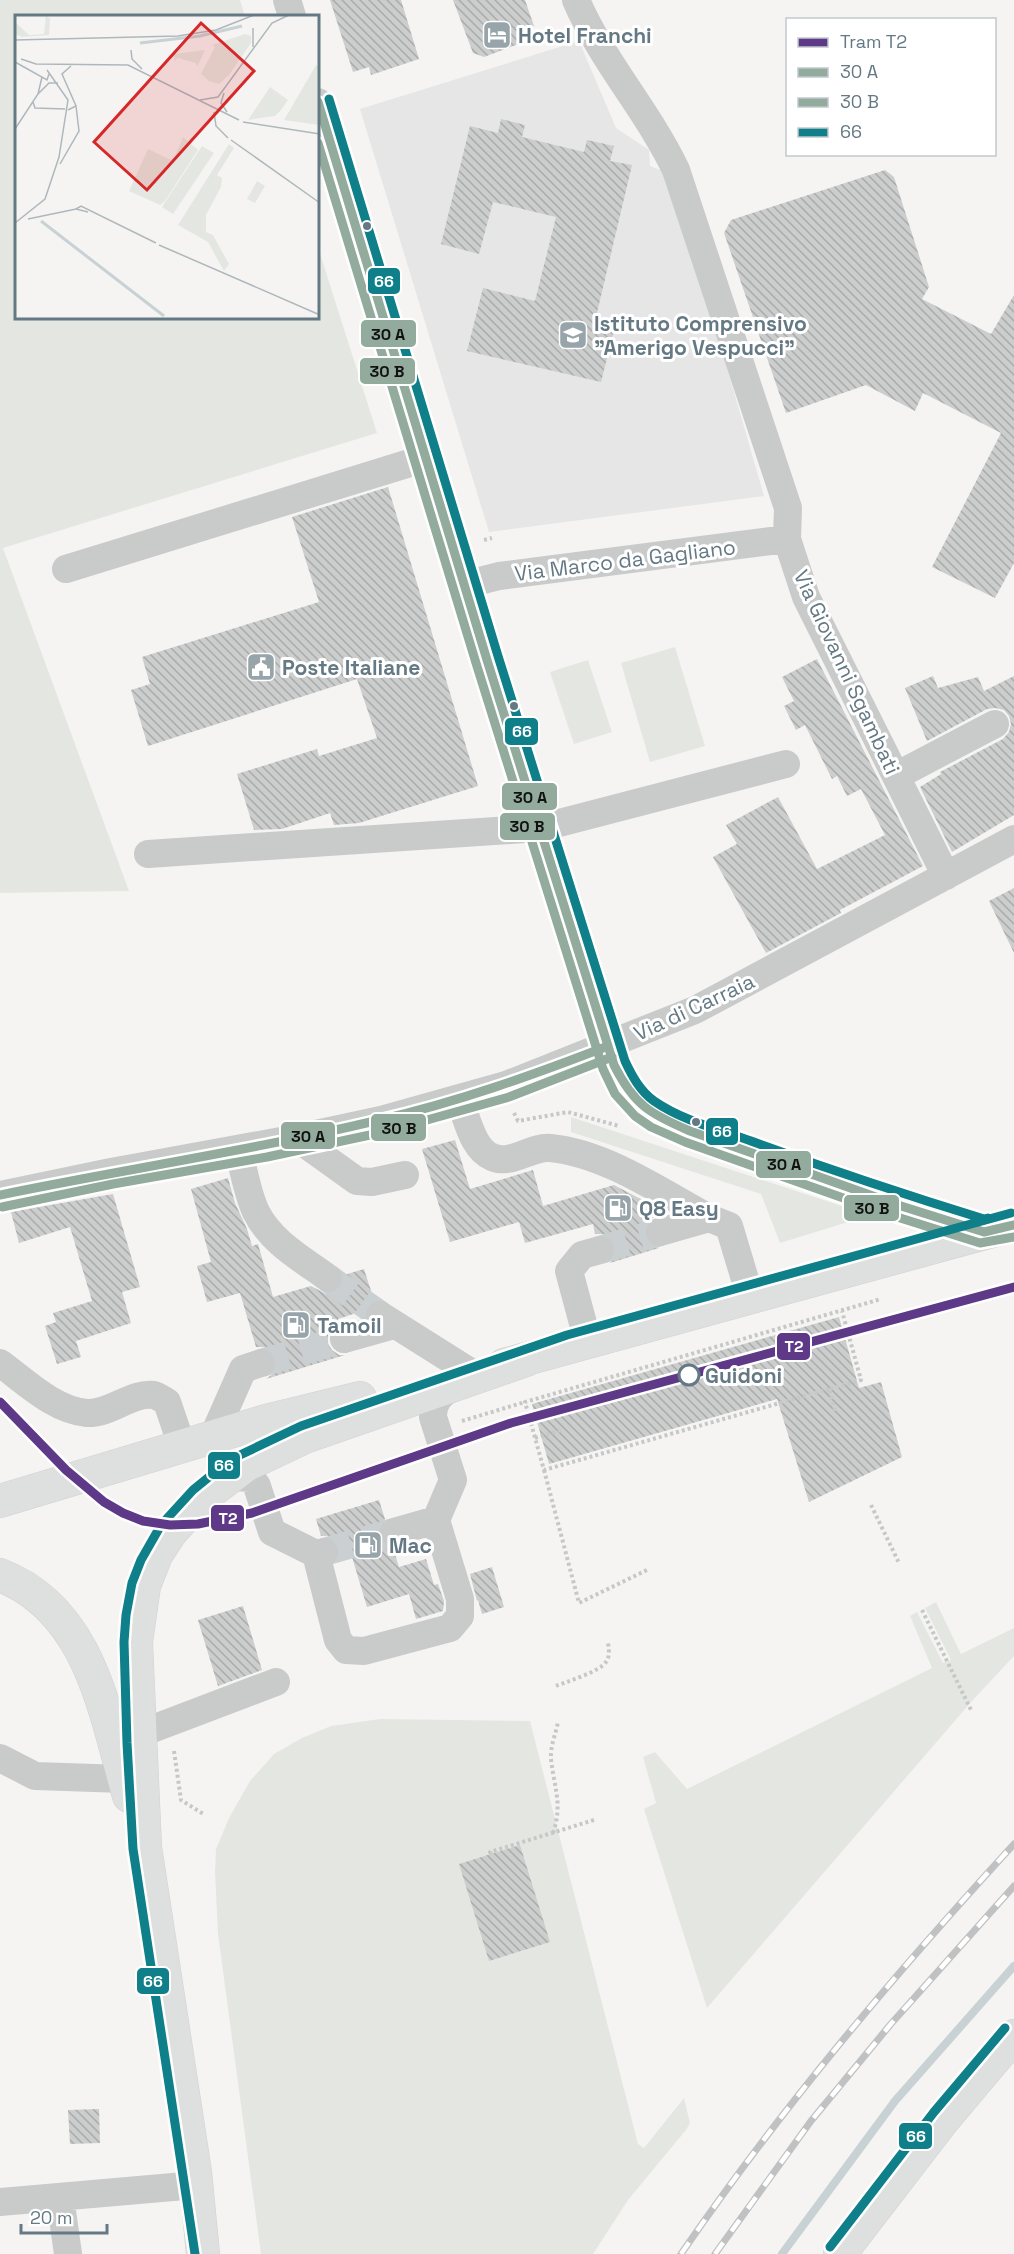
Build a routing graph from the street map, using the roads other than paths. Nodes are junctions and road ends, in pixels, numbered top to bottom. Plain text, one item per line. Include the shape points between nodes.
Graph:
1 (287, 0) edge
2 (576, 0) edge
3 (292, 15) edge
4 (320, 109) edge
5 (426, 458) junction
6 (787, 539) junction
7 (66, 569) dead end
8 (464, 585) junction
9 (995, 724) dead end
10 (786, 764) dead end
11 (896, 776) junction
12 (540, 828) junction
13 (1014, 839) edge
14 (148, 854) dead end
15 (946, 876) junction
16 (608, 1046) junction
17 (459, 1099) junction
18 (297, 1138) junction
19 (238, 1149) junction
20 (405, 1175) dead end
21 (0, 1195) edge
22 (709, 1218) junction
23 (1004, 1229) edge
24 (660, 1232) tunnel mouth
25 (600, 1250) tunnel mouth
26 (328, 1278) tunnel mouth
27 (750, 1296) junction
28 (344, 1339) tunnel mouth
29 (588, 1342) junction
30 (0, 1363) edge
31 (261, 1364) tunnel mouth
32 (462, 1379) junction
33 (197, 1441) junction
34 (220, 1484) junction
35 (0, 1501) edge
36 (436, 1520) junction
37 (394, 1532) tunnel mouth
38 (0, 1575) edge
39 (276, 1682) dead end
40 (139, 1734) junction
41 (0, 1758) edge
42 (124, 1779) junction
43 (145, 1847) junction
44 (1014, 2036) edge
45 (198, 2195) junction
46 (60, 2197) junction
47 (0, 2202) edge
48 (68, 2254) edge
49 (205, 2254) edge
50 (840, 2254) edge

1 - 3 street
2 - 6 street, Via Giovanni Sgambati via 587,25 676,170 788,508
4 - 5 street
5 - 7 street
5 - 8 street
6 - 8 street, Via Marco da Gagliano via 499,576
6 - 11 street, Via Giovanni Sgambati via 806,597
8 - 12 street
9 - 11 street
10 - 12 street
11 - 15 street, Via Giovanni Sgambati
12 - 14 street
12 - 16 street
13 - 15 street, Via di Carraia
15 - 16 street, Via di Carraia via 695,1010
16 - 17 street, Via di Carraia
16 - 23 street via 629,1093 657,1117 901,1206
17 - 18 street, Via di Carraia
17 - 22 street via 474,1138 492,1157 503,1160 547,1147 581,1153
18 - 19 street, Via di Carraia
18 - 20 street via 357,1181
19 - 21 street, Via di Carraia
19 - 26 street via 256,1212 266,1228 280,1244
22 - 24 street
22 - 27 street via 729,1226
23 - 27 main road
25 - 29 street via 582,1255 569,1271
27 - 29 main road
28 - 32 street via 387,1320
29 - 32 main road
30 - 33 street via 60,1405 87,1413 154,1395 167,1402
31 - 33 street via 243,1369
32 - 33 main road via 323,1407
32 - 34 main road via 305,1437 246,1464
32 - 36 street via 437,1399 433,1408 453,1480
33 - 35 main road
34 - 36 street via 235,1477 251,1478 272,1532 320,1553 338,1640 346,1650 364,1652 450,1628 460,1616 460,1599
34 - 40 main road via 171,1532 156,1555 144,1586 136,1642
36 - 37 street
38 - 42 main road via 46,1603 76,1640 98,1689
39 - 40 street
40 - 43 main road
41 - 42 street via 35,1776
42 - 43 main road
43 - 45 main road
44 - 50 main road
45 - 46 street
45 - 49 main road
46 - 47 street
46 - 48 street

